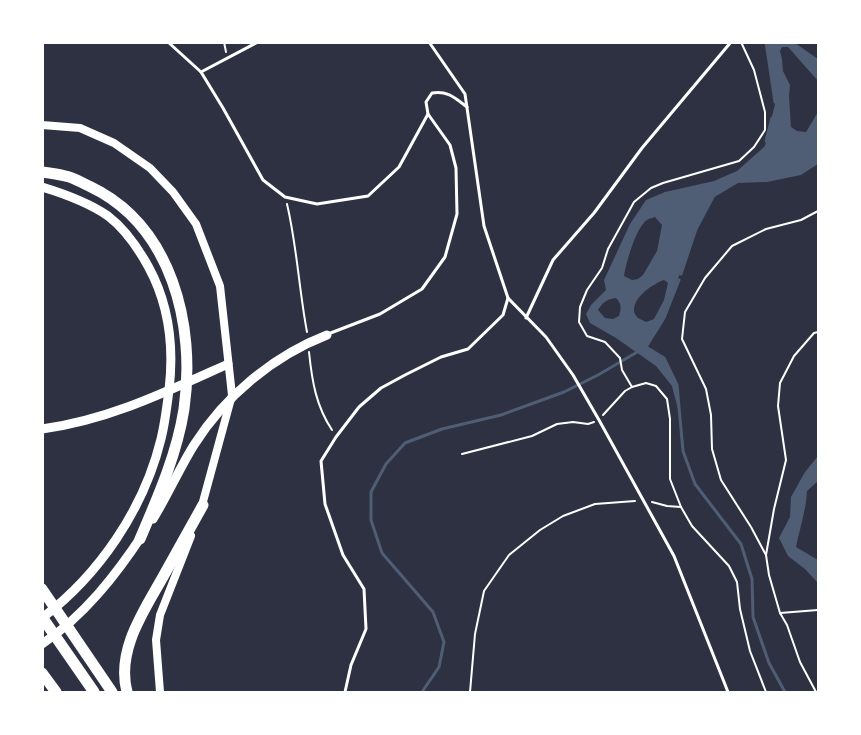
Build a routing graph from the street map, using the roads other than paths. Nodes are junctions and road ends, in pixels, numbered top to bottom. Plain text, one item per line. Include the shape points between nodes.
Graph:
1 (168, 42) edge
2 (258, 42) edge
3 (429, 42) edge
4 (731, 42) edge
5 (201, 72) junction
6 (467, 107) junction
7 (428, 114) junction
8 (42, 124) edge
9 (42, 172) edge
10 (42, 187) edge
11 (508, 298) junction
12 (526, 318) junction
13 (327, 335) joint
14 (228, 364) junction
15 (42, 429) edge
16 (203, 505) junction
17 (140, 539) junction
18 (42, 589) edge
19 (42, 618) edge
20 (42, 644) edge
21 (42, 673) edge
22 (56, 692) edge
23 (94, 692) edge
24 (112, 692) edge
25 (127, 692) edge
26 (160, 692) edge
27 (346, 692) edge
28 (728, 692) edge

1 - 5 lane
2 - 5 lane
3 - 6 lane via 465,94
4 - 12 lane via 553,260
5 - 7 lane via 263,180 285,197 317,204 368,196 400,167
6 - 7 lane via 440,91 432,93 426,102
6 - 11 lane via 484,226
7 - 13 lane via 450,145 456,168 457,214 445,257 422,289 380,314
8 - 14 street via 80,128 114,143 150,168 173,192 196,224 220,286
9 - 17 highway via 67,176 100,191 133,216 163,258 175,288 183,323 184,408 158,498
10 - 19 main road via 85,203 108,217 134,244 155,277 165,306 171,372 161,439 136,505 101,560 78,587
11 - 12 lane
11 - 27 lane via 503,314 468,348 441,357 381,388 359,407 321,461 325,504 343,554 364,589 366,630 351,665
12 - 28 lane via 546,337 574,375 674,556
13 - 17 main road via 273,363 220,411 193,447
14 - 15 main road via 146,401 72,425
14 - 16 street via 232,394
16 - 25 highway via 135,627 126,656
16 - 26 street via 160,615 156,640
17 - 20 main road via 90,603
18 - 24 highway
19 - 23 highway
21 - 22 highway

